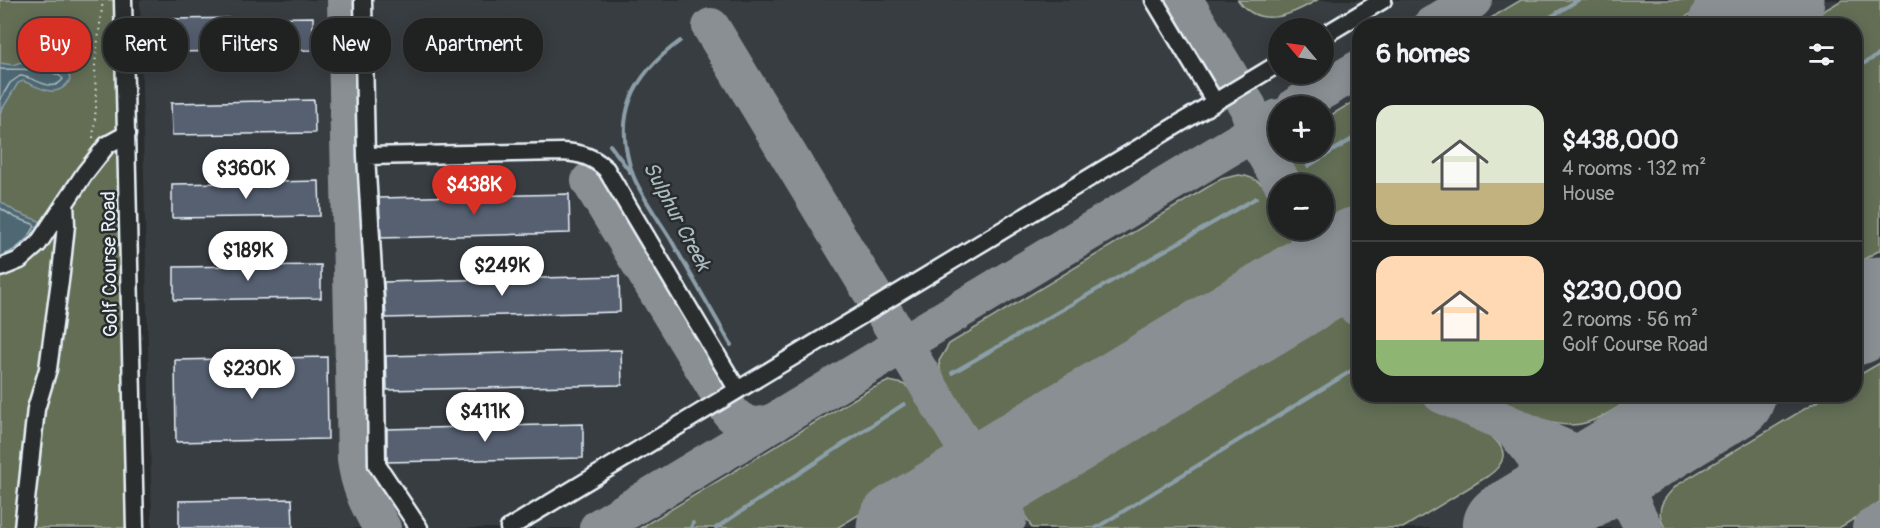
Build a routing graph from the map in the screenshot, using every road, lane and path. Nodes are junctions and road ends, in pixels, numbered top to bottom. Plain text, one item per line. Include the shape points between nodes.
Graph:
1 (102, 0) edge
2 (123, 0) edge
3 (363, 0) edge
4 (1154, 0) edge
5 (1383, 0) edge
6 (1353, 18) edge
7 (1352, 19) edge
8 (1334, 29) edge
9 (1268, 70) edge
10 (1215, 102) junction
11 (127, 134) junction
12 (93, 138) dead end
13 (366, 156) junction
14 (65, 204) junction
15 (0, 268) edge
16 (737, 389) junction
17 (23, 528) edge
18 (135, 528) edge
19 (419, 528) edge
20 (509, 528) edge

1 - 12 path
2 - 11 street, Golf Course Road
3 - 13 street
4 - 10 street
5 - 6 street
7 - 8 street
9 - 10 street
10 - 16 street
11 - 14 street via 107,145
11 - 18 street, Golf Course Road
13 - 16 street via 562,152 580,153 598,161
13 - 19 street via 375,304 377,465
14 - 15 street via 38,244 20,260
14 - 17 street via 61,273 48,369 36,409
16 - 20 street

